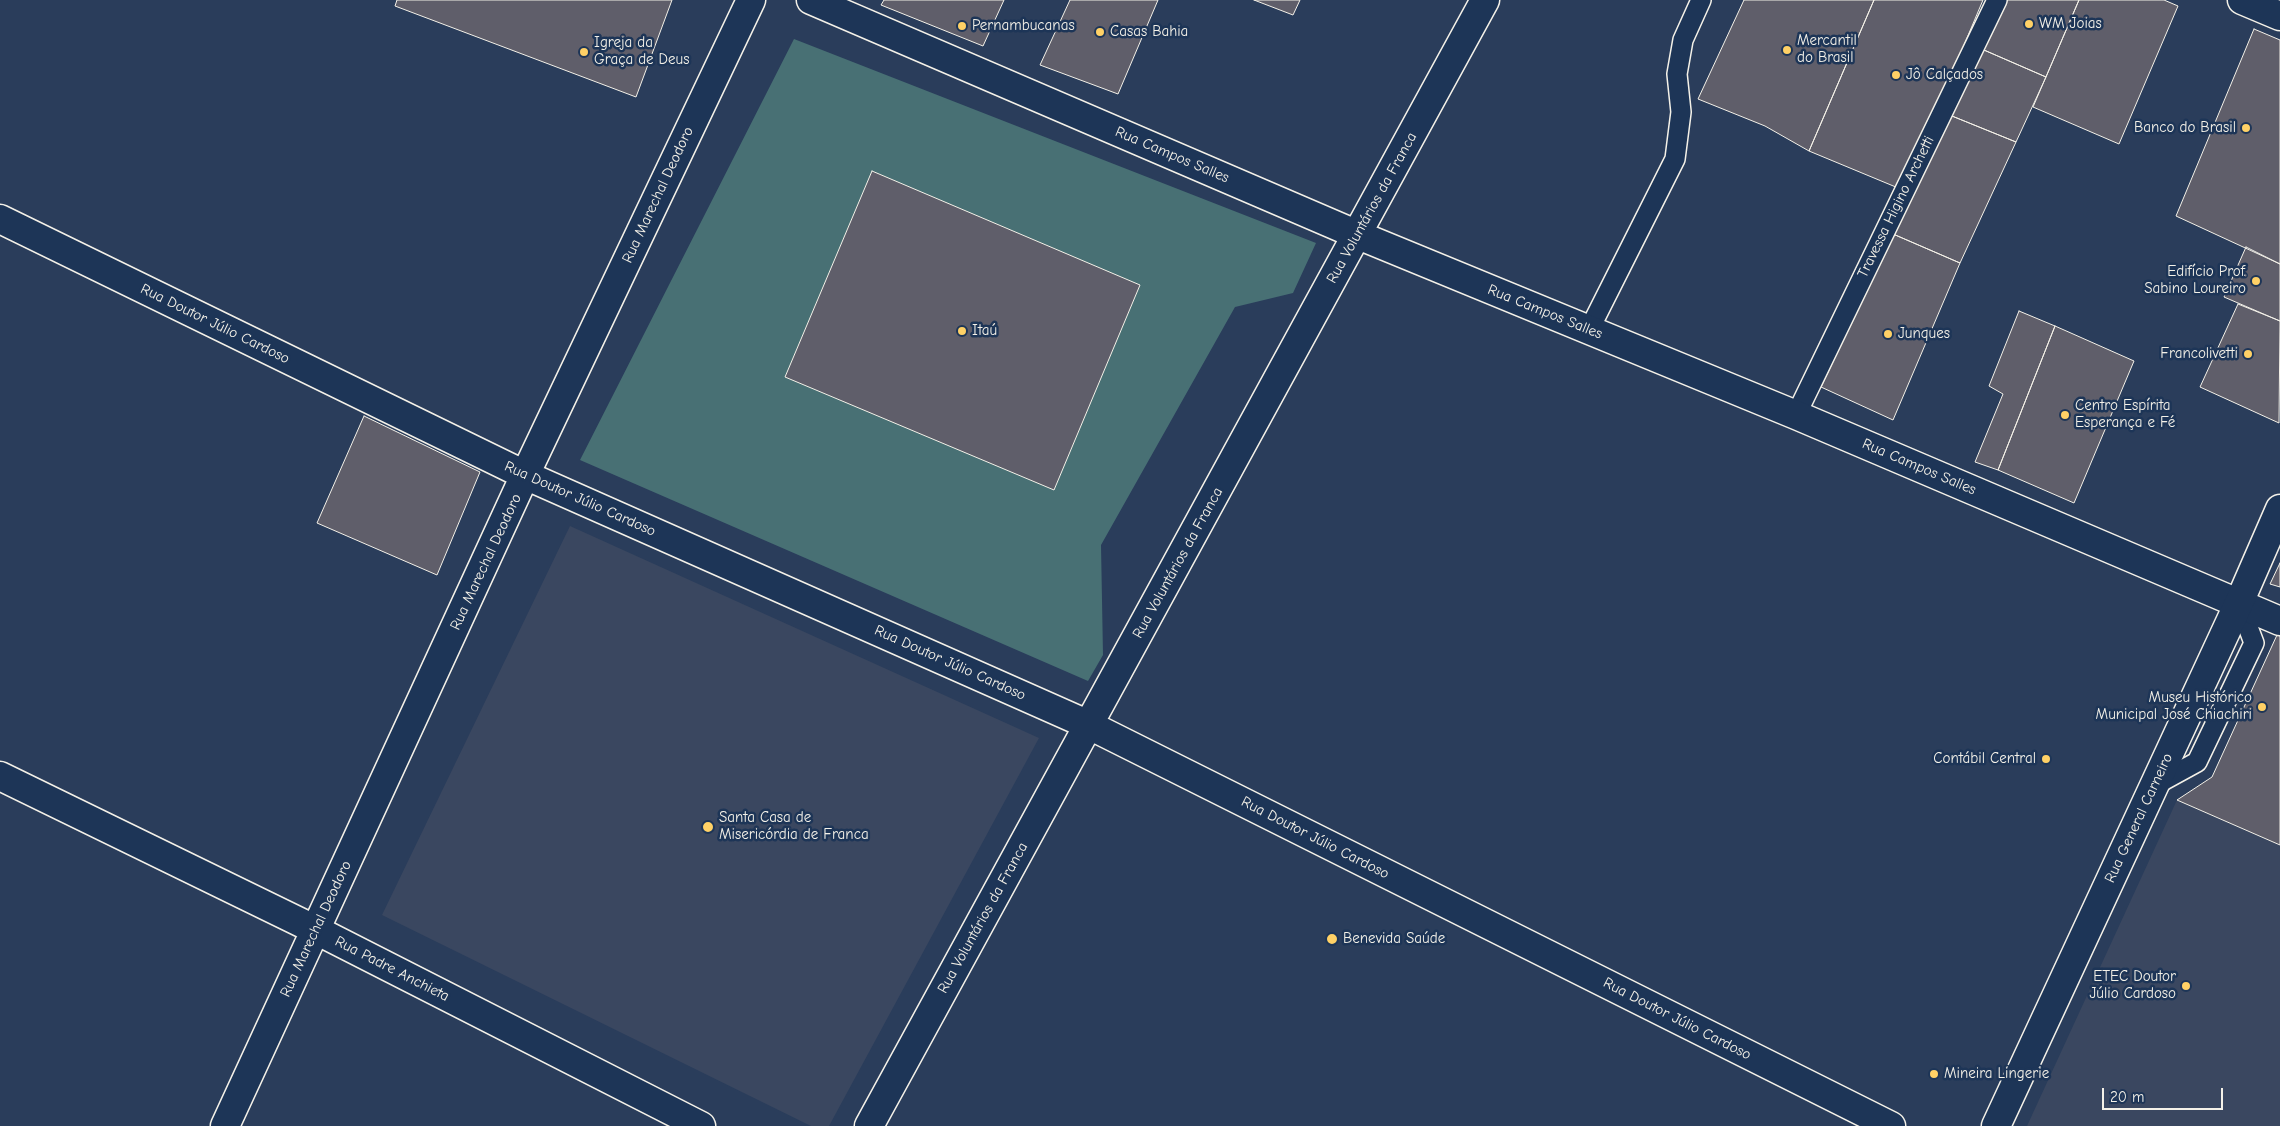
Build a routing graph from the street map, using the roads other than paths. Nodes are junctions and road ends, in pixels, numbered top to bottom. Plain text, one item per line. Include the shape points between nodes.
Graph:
1 (751, 0) edge
2 (811, 0) edge
3 (1485, 0) edge
4 (1701, 0) edge
5 (1996, 0) edge
6 (2242, 0) edge
7 (2280, 16) edge
8 (0, 219) edge
9 (1358, 235) junction
10 (1589, 330) junction
11 (1796, 415) junction
12 (525, 475) junction
13 (2280, 509) edge
14 (2239, 603) junction
15 (2280, 621) edge
16 (1089, 725) junction
17 (0, 776) edge
18 (316, 930) junction
19 (225, 1126) edge
20 (701, 1126) edge
21 (869, 1126) edge
22 (1891, 1126) edge
23 (1996, 1126) edge

1 - 12 street, Rua Marechal Deodoro
2 - 9 street, Rua Campos Salles
3 - 9 street, Rua Voluntários da Franca
4 - 10 lane via 1683,40 1677,74 1681,112 1674,159
5 - 11 lane, Travessa Higino Archetti
6 - 7 street
8 - 12 street, Rua Doutor Júlio Cardoso
9 - 10 street, Rua Campos Salles
9 - 16 street, Rua Voluntários da Franca
10 - 11 street, Rua Campos Salles
11 - 14 street, Rua Campos Salles
12 - 16 street, Rua Doutor Júlio Cardoso
12 - 18 street, Rua Marechal Deodoro
13 - 14 street, Rua General Carneiro
14 - 15 street, Rua Campos Salles
14 - 23 street, Rua General Carneiro
16 - 21 street, Rua Voluntários da Franca
16 - 22 street, Rua Doutor Júlio Cardoso
17 - 18 street, Rua Padre Anchieta
18 - 19 street, Rua Marechal Deodoro
18 - 20 street, Rua Padre Anchieta

